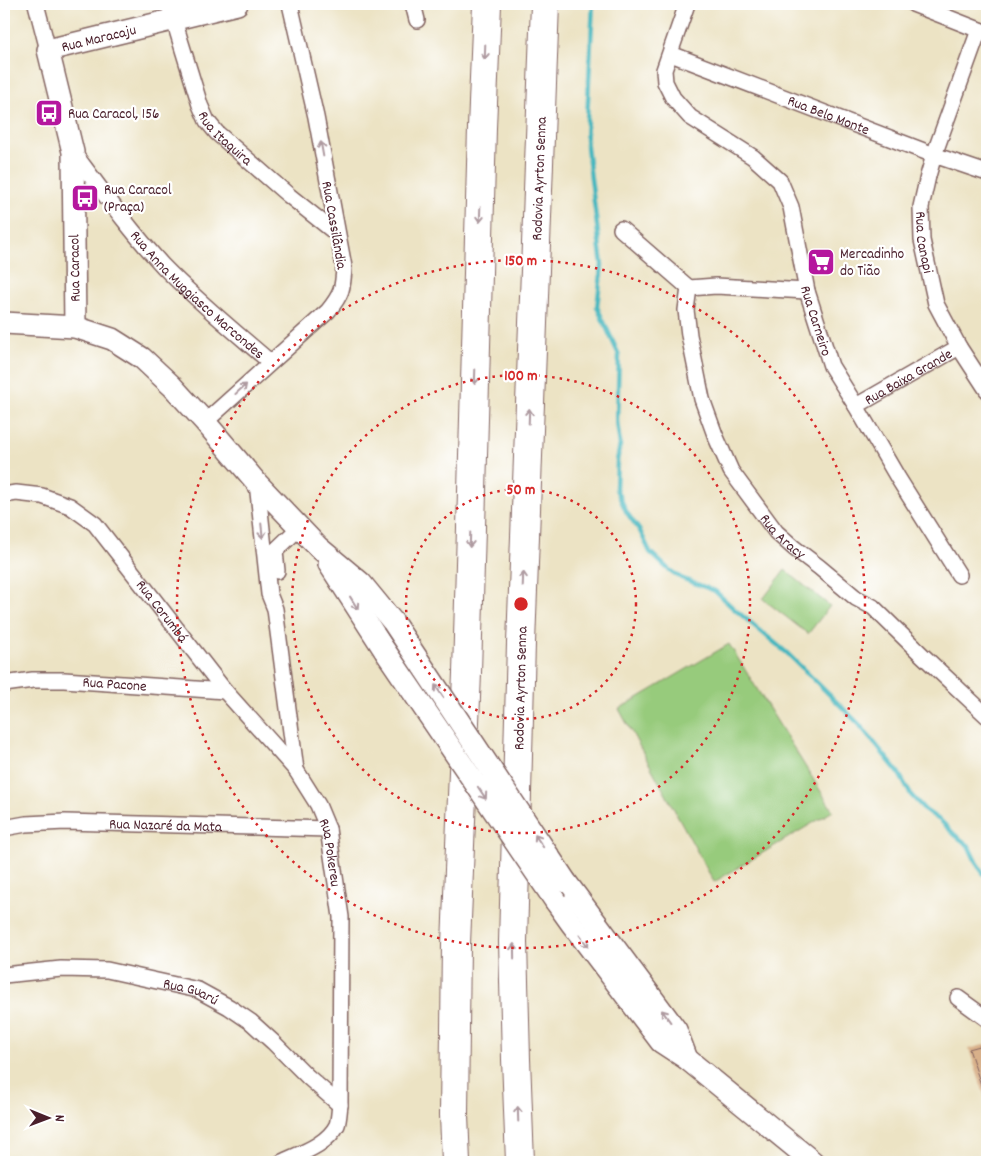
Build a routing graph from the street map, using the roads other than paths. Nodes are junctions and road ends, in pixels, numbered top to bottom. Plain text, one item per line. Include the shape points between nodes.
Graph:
1 (36, 4) edge
2 (237, 4) edge
3 (290, 4) edge
4 (413, 4) edge
5 (487, 4) edge
6 (545, 4) edge
7 (687, 4) edge
8 (913, 4) edge
9 (171, 11) edge
10 (417, 20) dead end
11 (983, 32) edge
12 (48, 50) junction
13 (671, 54) junction
14 (73, 152) junction
15 (934, 155) junction
16 (987, 173) edge
17 (620, 229) dead end
18 (337, 234) junction
19 (689, 288) junction
20 (807, 291) junction
21 (4, 323) edge
22 (75, 327) junction
23 (959, 347) junction
24 (270, 362) junction
25 (987, 390) edge
26 (856, 406) junction
27 (205, 422) junction
28 (257, 483) junction
29 (4, 495) edge
30 (300, 527) junction
31 (318, 547) junction
32 (959, 574) dead end
33 (275, 609) junction
34 (4, 684) edge
35 (225, 690) junction
36 (987, 716) edge
37 (296, 770) junction
38 (4, 828) edge
39 (328, 829) junction
40 (4, 975) edge
41 (958, 998) dead end
42 (987, 1018) edge
43 (687, 1059) junction
44 (340, 1105) junction
45 (282, 1162) edge
46 (456, 1162) edge
47 (520, 1162) edge
48 (813, 1162) edge

1 - 12 street, Rua Caracol
2 - 9 main road, Rua Maracaju
18 -> 3 street, Rua Cassilândia via 316,117
4 - 10 street
5 -> 46 highway via 456,944
47 -> 6 highway, Rodovia Ayrton Senna via 513,942
7 - 13 street, Rua Carneiro
8 - 11 street
9 - 12 main road, Rua Maracaju
9 - 18 street, Rua Itaquira via 207,120 287,194
11 - 15 street, Rua Canapi
12 - 14 main road, Rua Caracol
13 - 15 street, Rua Belo Monte
13 - 20 street, Rua Carneiro via 664,70 665,82 673,98 690,117 753,157 780,181 791,207
14 - 22 main road, Rua Caracol
14 - 24 street, Rua Anna Muggiasco Marcondes via 163,266
15 - 16 street, Rua Belo Monte
15 - 23 street, Rua Canapi via 921,207 922,240 936,304
17 - 19 street
18 - 24 street, Rua Cassilândia via 344,267 341,293 328,311
19 - 20 street via 716,286
19 - 36 street, Rua Aracy via 686,310 702,399 731,471 776,532 856,598 873,607
20 - 26 street, Rua Carneiro via 831,366
21 - 22 main road
22 - 27 main road via 112,339 142,358
23 - 25 street, Rua Canapi
23 - 26 street, Rua Baixa Grande
27 -> 24 street, Rua Cassilândia
26 - 32 street, Rua Carneiro
27 - 28 main road
28 - 30 main road
28 -> 33 street, Rua Pokereu via 269,594
29 - 35 street, Rua Corumbá via 42,496 70,506 95,524
30 - 31 main road
30 - 33 street, Rua Pokereu via 275,551 279,592
31 -> 43 main road, bridge via 571,923 661,1042
43 -> 31 main road, bridge via 676,1030 566,882 392,622 361,583
33 - 37 street, Rua Pokereu
34 - 35 street, Rua Pacone via 64,680
35 - 37 street, Rua Corumbá
37 - 39 street, Rua Pokereu via 318,805
38 - 39 street, Rua Nazaré da Mata via 64,822
39 - 44 street, Rua Pokereu via 341,917
40 - 44 street, Rua Guarú via 62,969 107,970 198,990 251,1022
41 - 42 street
43 - 48 main road
44 - 45 street, Rua Pokereu via 338,1124 329,1136

